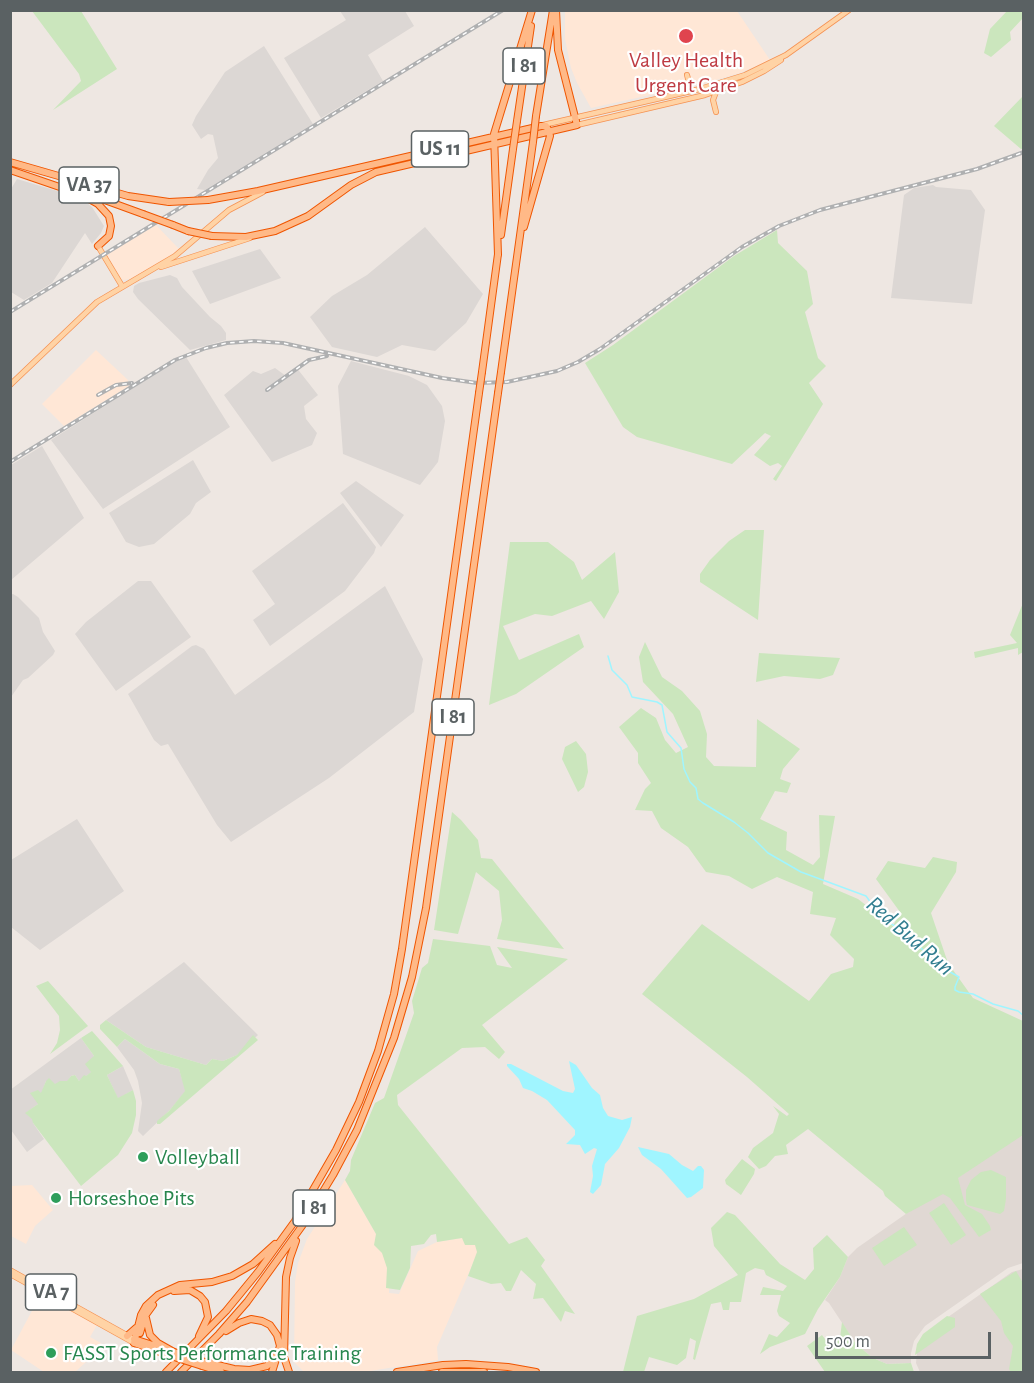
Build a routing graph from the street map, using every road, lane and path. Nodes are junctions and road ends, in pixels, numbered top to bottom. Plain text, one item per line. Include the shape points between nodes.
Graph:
1 (533, 10) edge
2 (555, 10) edge
3 (849, 10) edge
4 (784, 56) junction
5 (687, 75) dead end
6 (717, 92) junction
7 (684, 93) junction
8 (716, 112) dead end
9 (576, 121) junction
10 (497, 124) junction
11 (541, 126) junction
12 (559, 129) junction
13 (549, 131) junction
14 (494, 136) junction
15 (494, 144) junction
16 (470, 146) junction
17 (547, 147) junction
18 (495, 159) junction
19 (10, 162) edge
20 (10, 170) edge
21 (286, 184) junction
22 (282, 229) junction
23 (98, 246) joint
24 (498, 255) junction
25 (517, 257) junction
26 (147, 272) junction
27 (122, 286) junction
28 (10, 385) edge
29 (315, 1188) junction
30 (324, 1192) junction
31 (10, 1270) edge
32 (10, 1274) edge
33 (147, 1313) junction
34 (138, 1324) junction
35 (107, 1327) junction
36 (127, 1336) junction
37 (135, 1341) junction
38 (285, 1345) junction
39 (279, 1350) junction
40 (172, 1354) junction
41 (198, 1356) junction
42 (177, 1362) junction
43 (203, 1364) junction
44 (166, 1372) edge
45 (181, 1372) edge
46 (222, 1372) edge
47 (236, 1372) edge
48 (274, 1372) edge
49 (289, 1372) edge
50 (397, 1372) edge
51 (442, 1372) edge
52 (484, 1372) edge
53 (536, 1372) edge

1 - 10 highway
1 - 24 highway, I 81, bridge
2 - 9 highway via 558,50
2 - 25 highway, I 81, bridge
3 - 4 main road, US 11
4 - 6 main road, US 11 via 764,72
4 - 7 main road, US 11 via 735,78
5 - 7 main road via 690,88
6 - 8 main road via 713,100
6 - 9 main road, US 11
7 - 9 main road, US 11
9 - 11 main road, US 11
9 - 12 highway, US 11
10 - 14 highway
10 - 16 highway via 490,134
11 - 13 highway
11 - 14 highway, US 11
12 - 13 highway, US 11
12 - 17 highway via 552,134
13 - 15 highway, US 11
13 - 17 highway
14 - 15 highway
14 - 16 highway, US 11
15 - 16 highway, US 11
15 - 18 highway
16 - 18 highway via 489,150
16 - 21 highway, US 11
16 - 22 highway, US 11 via 368,175
17 - 25 highway
18 - 24 highway
19 - 21 highway, VA 37, bridge via 128,196 169,202 208,200
20 - 22 highway, VA 37, bridge via 188,231 246,237
20 - 23 highway via 98,204 109,216 111,225 109,236
21 - 26 main road, US 11 via 236,205 181,251
22 - 26 main road, US 11
23 - 27 main road
24 - 29 highway, I 81, bridge via 397,977 367,1083
25 - 30 highway, I 81, bridge via 420,942 385,1063 357,1130
26 - 27 main road, US 11
27 - 28 main road, US 11 via 88,310
29 - 34 highway via 279,1239 253,1264 225,1279 166,1290 146,1306
29 - 42 highway, I 81 via 258,1272
30 - 38 highway via 290,1258
30 - 41 highway, I 81 via 270,1272
31 - 35 main road, VA 7
32 - 35 main road, VA 7
33 - 37 highway
33 - 40 highway via 150,1335
33 - 42 highway via 175,1290 190,1290 203,1298 208,1309 206,1323
34 - 36 highway
34 - 37 highway
35 - 36 main road, VA 7
35 - 37 main road, VA 7
36 - 37 main road, VA 7
37 - 40 highway, VA 7
38 - 48 highway
38 - 49 highway via 284,1361
39 - 41 highway via 279,1339 272,1328 251,1319 230,1328
39 - 43 highway via 271,1363 256,1370
39 - 48 highway
40 - 43 highway, VA 7, bridge
41 - 45 highway, I 81
42 - 44 highway, I 81
43 - 46 highway, VA 7
43 - 47 highway, VA 7
50 - 53 highway via 466,1364
51 - 52 highway

